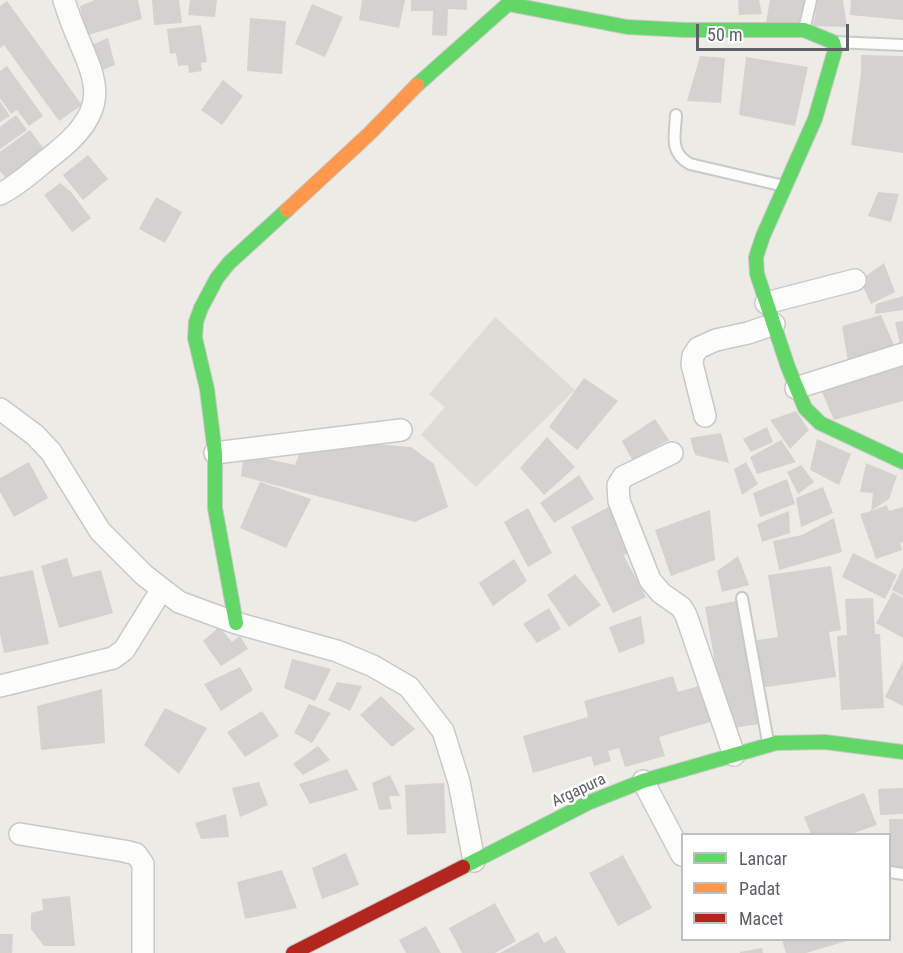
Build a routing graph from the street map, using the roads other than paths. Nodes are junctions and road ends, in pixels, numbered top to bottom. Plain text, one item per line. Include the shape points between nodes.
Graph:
1 (64, 0) edge
2 (811, 0) edge
3 (509, 2) edge
4 (804, 30) junction
5 (833, 42) junction
6 (903, 45) edge
7 (676, 115) dead end
8 (786, 186) junction
9 (0, 194) edge
10 (855, 280) dead end
11 (766, 303) junction
12 (774, 324) junction
13 (903, 354) edge
14 (796, 388) junction
15 (0, 409) edge
16 (705, 416) dead end
17 (401, 430) dead end
18 (215, 453) junction
19 (672, 453) dead end
20 (903, 462) edge
21 (162, 589) junction
22 (742, 598) dead end
23 (236, 623) junction
24 (0, 686) edge
25 (768, 745) junction
26 (903, 752) edge
27 (734, 755) junction
28 (643, 781) junction
29 (20, 834) dead end
30 (681, 853) edge
31 (474, 861) junction
32 (143, 953) edge
33 (292, 953) edge

1 - 9 street via 94,80 92,110 83,130
2 - 4 lane
3 - 4 main road via 627,27
3 - 18 main road via 424,77 217,278 201,308 195,338 207,389
4 - 5 main road
5 - 6 lane
5 - 8 main road via 835,50 815,119
7 - 8 lane via 675,150 680,158 690,164
8 - 11 main road via 756,257
10 - 11 street
11 - 12 main road
12 - 14 main road
12 - 16 street via 698,348 692,364
13 - 14 street
14 - 20 main road via 805,408 819,423
15 - 21 street via 51,452 100,531
17 - 18 street
18 - 23 main road via 215,508
19 - 27 street via 624,477 618,485 619,501 650,580 686,615
21 - 23 street via 179,602
21 - 24 street via 124,650 113,658
22 - 25 lane
23 - 31 street via 337,651 409,687 443,731 459,782
25 - 26 main road, Argapura via 825,742
25 - 27 main road, Argapura
27 - 28 main road, Argapura
28 - 30 street
28 - 31 main road, Argapura via 590,802
29 - 32 street via 136,854 143,864
31 - 33 main road, Argapura

